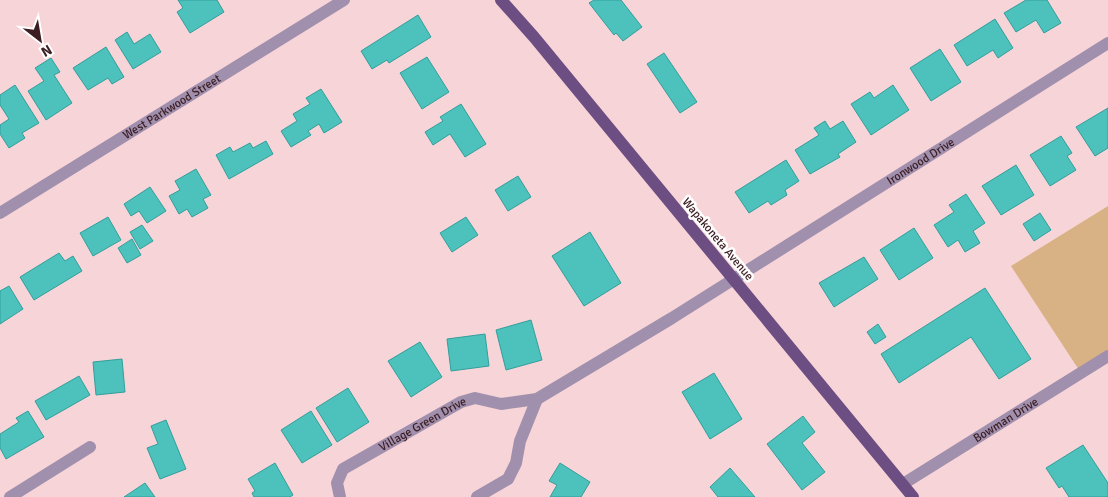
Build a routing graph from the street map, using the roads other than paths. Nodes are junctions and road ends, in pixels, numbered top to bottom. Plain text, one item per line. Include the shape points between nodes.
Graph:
1 (344, 0) edge
2 (501, 0) edge
3 (1108, 43) edge
4 (0, 213) edge
5 (733, 278) junction
6 (1108, 356) edge
7 (537, 399) junction
8 (90, 446) dead end
9 (903, 484) junction
10 (10, 497) edge
11 (340, 497) edge
12 (477, 497) edge
13 (914, 497) edge

1 - 4 street, West Parkwood Street
2 - 5 main road, Wapakoneta Avenue
3 - 5 street, Ironwood Drive
5 - 7 street, Village Green Drive
5 - 9 main road, Wapakoneta Avenue
6 - 9 street, Bowman Drive
7 - 11 street, Village Green Drive via 500,404 475,398 461,402 343,469 337,483
7 - 12 street via 508,479
8 - 10 street
9 - 13 main road, Wapakoneta Avenue

